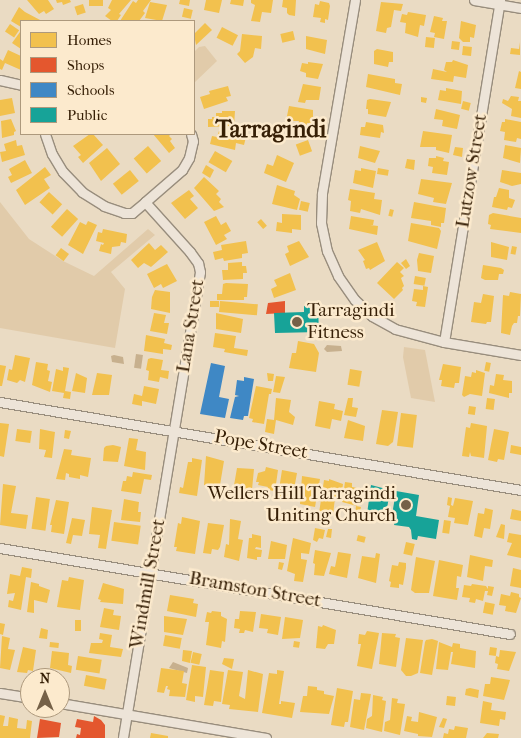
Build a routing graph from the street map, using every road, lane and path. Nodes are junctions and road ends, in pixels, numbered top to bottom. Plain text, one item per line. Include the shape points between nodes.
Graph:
1 (355, 0) edge
2 (474, 0) edge
3 (500, 2) edge
4 (521, 8) edge
5 (0, 80) edge
6 (20, 85) edge
7 (45, 135) edge
8 (191, 135) edge
9 (145, 202) junction
10 (444, 342) junction
11 (521, 355) edge
12 (0, 402) edge
13 (174, 431) junction
14 (521, 490) edge
15 (0, 548) edge
16 (150, 572) junction
17 (510, 634) dead end
18 (0, 693) edge
19 (20, 696) edge
20 (70, 705) edge
21 (126, 714) junction
22 (123, 738) edge
23 (266, 738) edge

1 - 10 street via 322,194 321,223 327,251 338,276 355,300 372,316 395,330
2 - 3 street
3 - 4 street
3 - 10 street, Lutzow Street
5 - 6 street
7 - 9 street via 63,172 82,192 104,206 124,213 132,213
8 - 9 street via 189,158 182,170
9 - 13 street, Lana Street via 190,252 200,272
10 - 11 street
12 - 13 street, Pope Street
13 - 14 street, Pope Street
13 - 16 street, Windmill Street
15 - 16 street, Bramston Street
16 - 17 street, Bramston Street
16 - 21 street, Windmill Street
18 - 19 street
20 - 21 street
21 - 22 street, Windmill Street
21 - 23 street

